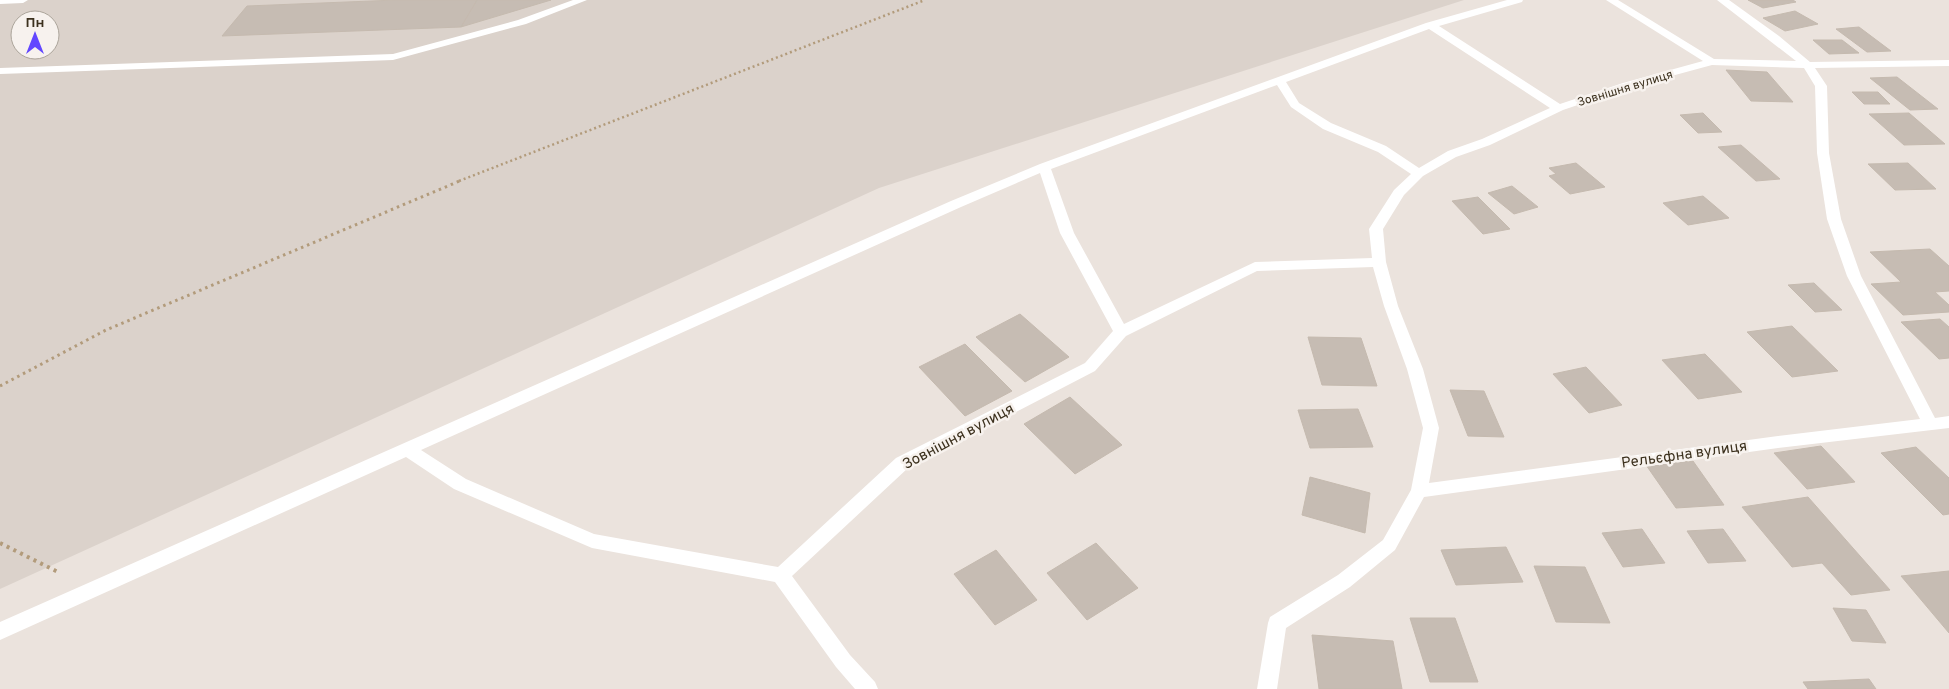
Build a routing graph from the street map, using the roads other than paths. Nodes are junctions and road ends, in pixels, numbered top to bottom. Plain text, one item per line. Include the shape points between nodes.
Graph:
1 (13, 0) edge
2 (23, 0) edge
3 (582, 0) edge
4 (1518, 0) edge
5 (1611, 0) edge
6 (1722, 0) edge
7 (0, 1) edge
8 (1430, 25) junction
9 (1712, 62) junction
10 (1949, 63) edge
11 (1807, 65) junction
12 (0, 71) edge
13 (1280, 82) junction
14 (1558, 108) junction
15 (1044, 167) junction
16 (1419, 173) junction
17 (1379, 262) junction
18 (1121, 332) junction
19 (1949, 422) edge
20 (1930, 424) junction
21 (407, 449) junction
22 (1419, 491) junction
23 (781, 575) junction
24 (0, 631) edge
25 (868, 689) edge
26 (1267, 689) edge

1 - 2 street
1 - 7 street
3 - 12 street via 522,22 393,57
4 - 8 street
5 - 9 street
6 - 11 street via 1776,38
8 - 13 street
8 - 14 street
9 - 11 street, Зовнішня вулиця
9 - 14 street, Зовнішня вулиця
10 - 11 street, Зовнішня вулиця
11 - 20 street via 1821,86 1823,153 1834,219 1854,276
13 - 15 street
13 - 16 street via 1295,105 1327,126 1382,149
14 - 16 street, Зовнішня вулиця via 1486,142 1452,154
15 - 18 street via 1067,233
15 - 21 street
16 - 17 street, Зовнішня вулиця via 1399,193 1376,229
17 - 18 street, Зовнішня вулиця via 1255,267
17 - 22 street, Зовнішня вулиця via 1431,428
18 - 23 street, Зовнішня вулиця via 1090,367 902,463
19 - 20 street, Рельєфна вулиця
20 - 22 street, Рельєфна вулиця
21 - 23 street via 460,484 592,541
21 - 24 street
22 - 26 street, Зовнішня вулиця via 1389,545 1344,581 1277,622
23 - 25 street via 843,661

